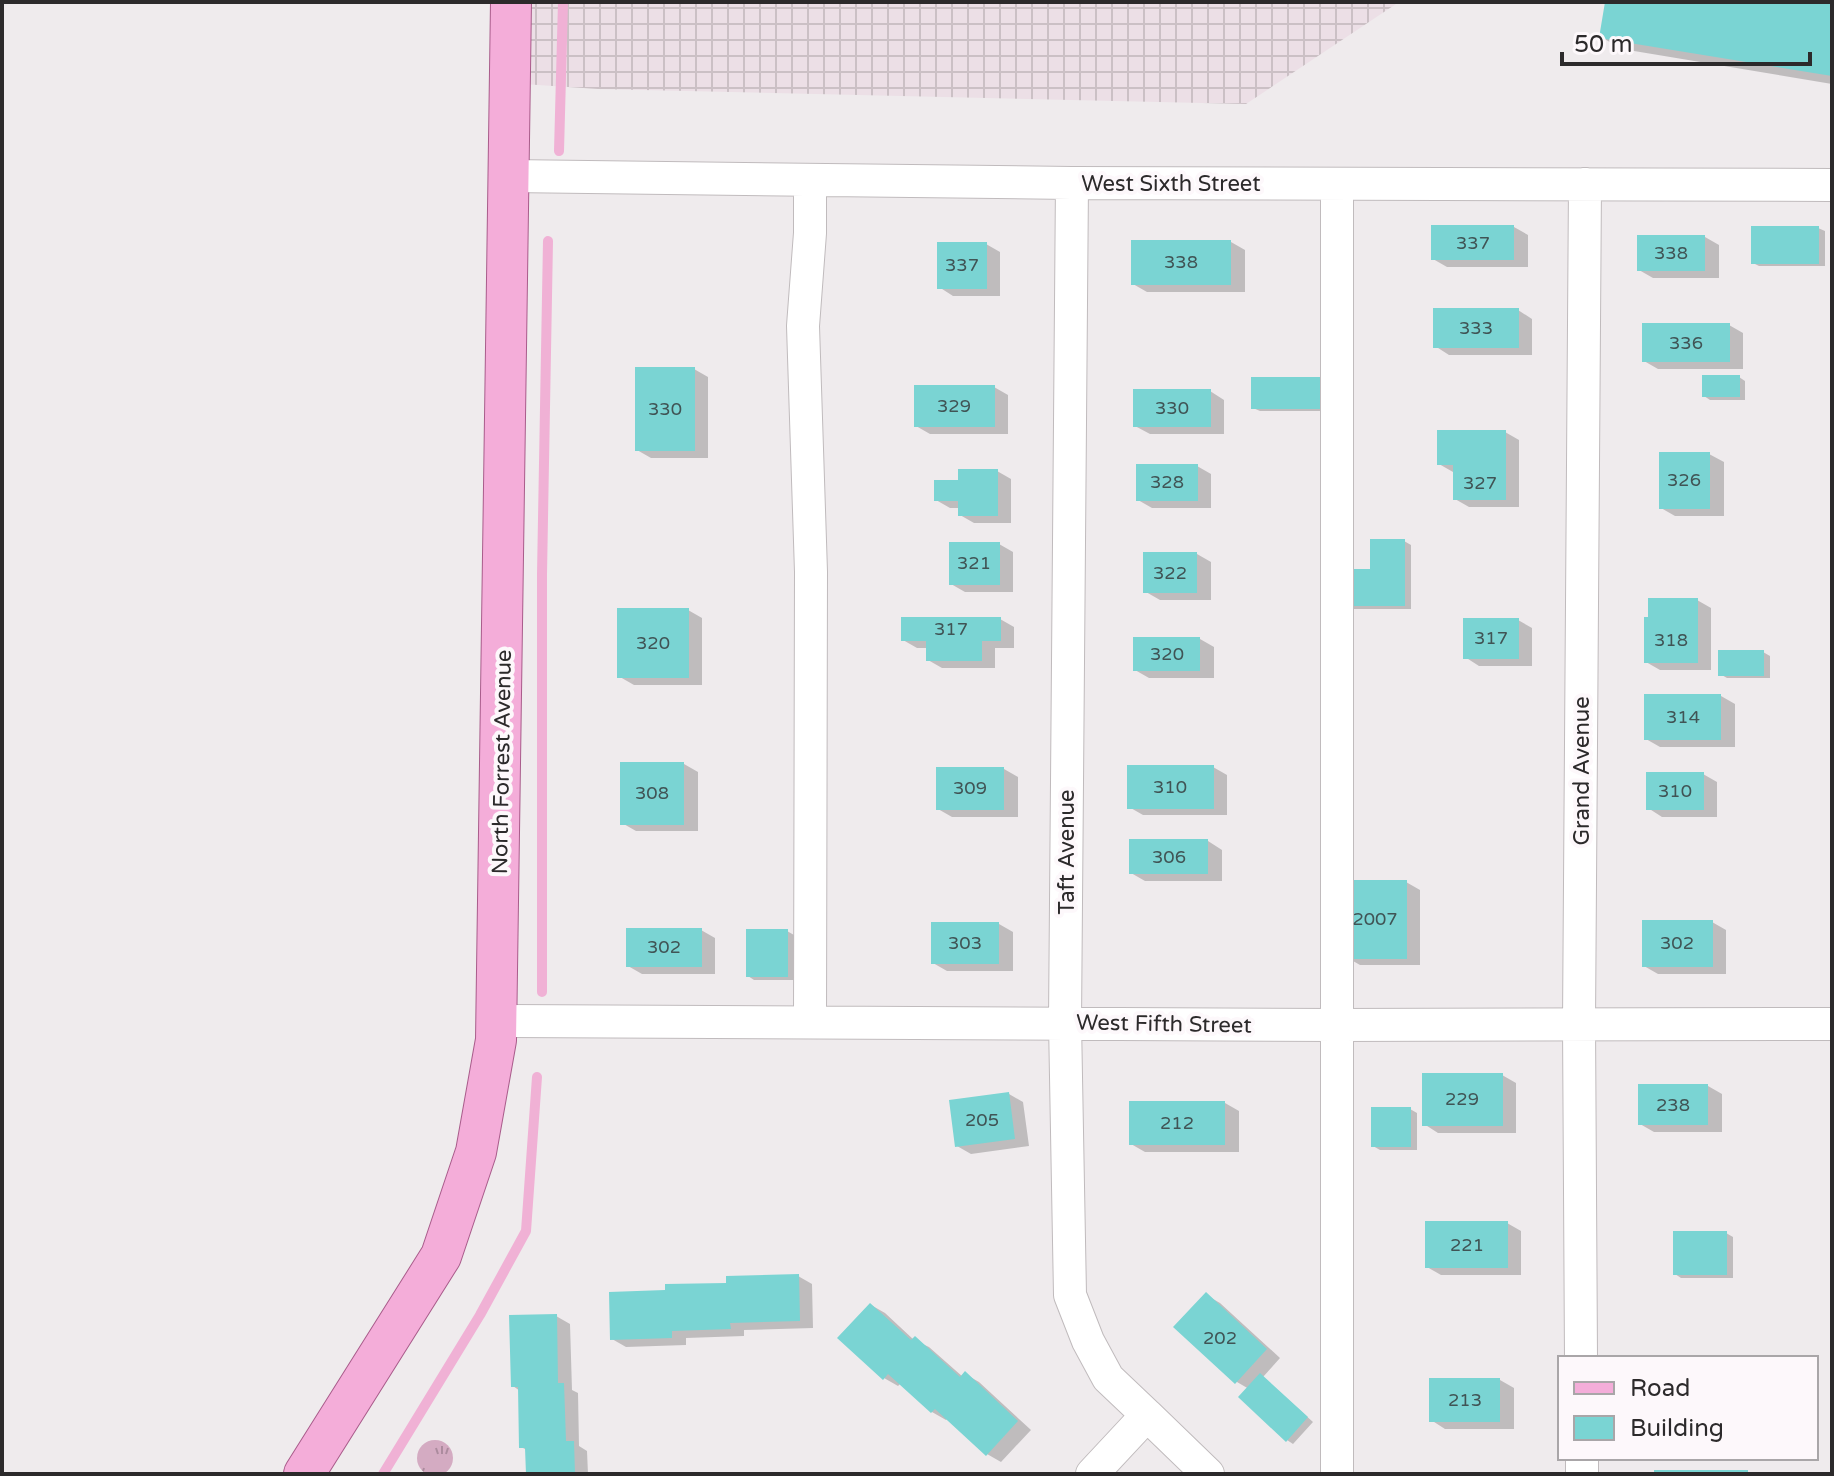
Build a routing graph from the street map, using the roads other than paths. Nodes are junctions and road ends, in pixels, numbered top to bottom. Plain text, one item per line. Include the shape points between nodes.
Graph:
1 (511, 2) edge
2 (510, 176) junction
3 (810, 180) junction
4 (1072, 183) junction
5 (1337, 184) junction
6 (1585, 184) junction
7 (1832, 185) edge
8 (496, 1021) junction
9 (810, 1021) junction
10 (1065, 1022) junction
11 (1579, 1023) junction
12 (1832, 1024) edge
13 (1336, 1025) junction
14 (1581, 1356) edge
15 (1147, 1415) junction
16 (304, 1474) edge
17 (1092, 1474) edge
18 (1208, 1474) edge
19 (1337, 1474) edge

1 - 2 main road, North Forrest Avenue
2 - 3 street, West Sixth Street
2 - 8 main road, North Forrest Avenue
3 - 4 street, West Sixth Street
3 - 9 street via 803,326 811,572
4 - 5 street, West Sixth Street
4 - 10 street, Taft Avenue
5 - 6 street, West Sixth Street
5 - 13 street
6 - 7 street, West Sixth Street
6 - 11 street, Grand Avenue
8 - 9 street, West Fifth Street
8 - 16 main road, North Forrest Avenue via 476,1152 441,1256
9 - 10 street, West Fifth Street
10 - 13 street, West Fifth Street
10 - 15 street, Taft Avenue via 1070,1295 1108,1378
11 - 12 street, West Fifth Street
11 - 13 street, West Fifth Street
11 - 14 street, Grand Avenue
13 - 19 street
15 - 17 street
15 - 18 street, Taft Avenue

